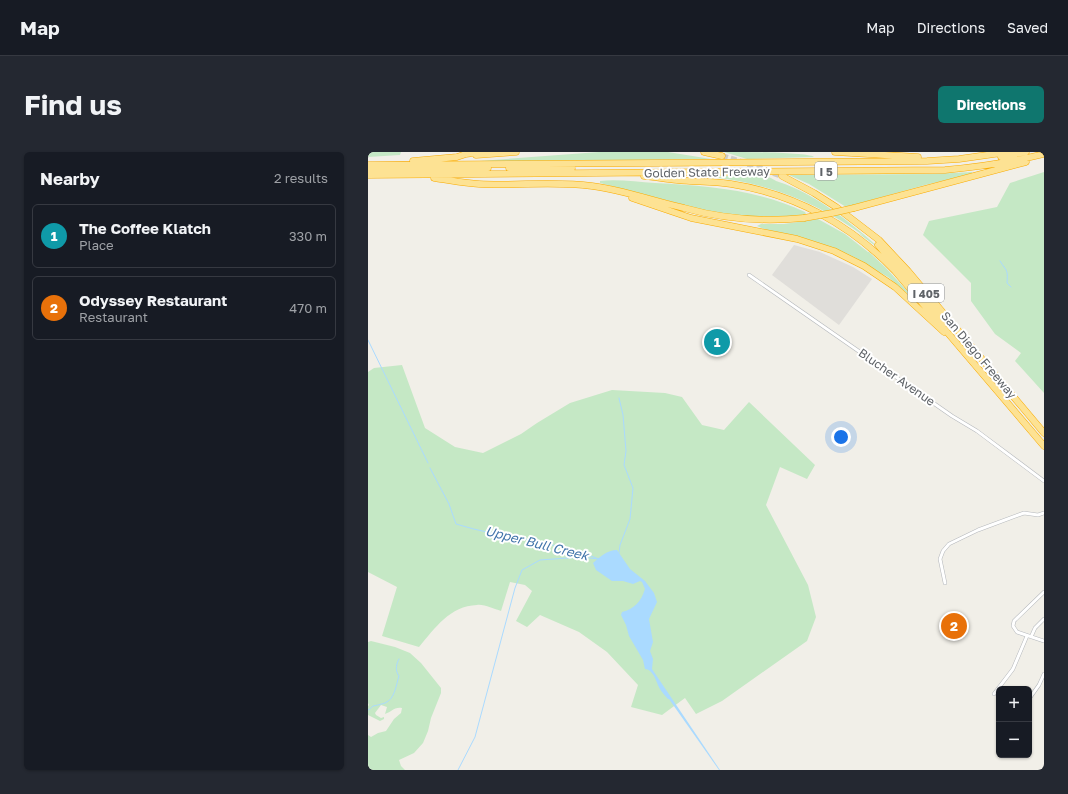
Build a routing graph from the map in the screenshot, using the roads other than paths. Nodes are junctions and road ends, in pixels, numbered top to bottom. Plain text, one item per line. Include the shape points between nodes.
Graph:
1 (480, 152) edge
2 (516, 152) edge
3 (704, 152) edge
4 (835, 152) edge
5 (1008, 152) edge
6 (1026, 155) edge
7 (1044, 155) edge
8 (722, 156) dead end
9 (457, 157) junction
10 (901, 161) junction
11 (927, 161) junction
12 (730, 162) junction
13 (368, 165) edge
14 (378, 165) junction
15 (368, 171) edge
16 (624, 173) junction
17 (368, 175) edge
18 (413, 175) junction
19 (605, 188) junction
20 (749, 275) dead end
21 (959, 345) junction
22 (1044, 433) edge
23 (1044, 438) edge
24 (1044, 446) edge
25 (1044, 481) edge
26 (1044, 513) edge
27 (945, 583) dead end
28 (1044, 592) edge
29 (1044, 619) edge
30 (1027, 636) junction
31 (1031, 637) junction
32 (1044, 641) edge
33 (1044, 674) edge
34 (994, 694) dead end
35 (1032, 695) edge

1 - 9 highway
2 - 9 highway
3 - 8 highway
4 - 11 highway via 921,157
5 - 11 highway, Golden State Freeway / I 5
6 - 7 highway, Golden State Freeway / I 5
6 - 10 highway via 952,164 909,165
6 - 15 highway via 943,167
6 - 16 highway, Golden State Freeway / I 5 via 974,168 945,170
7 - 19 highway, bridge via 832,214 782,220 713,215
9 - 14 highway
10 - 11 highway, Golden State Freeway / I 5
10 - 12 highway, Golden State Freeway / I 5
12 - 14 highway, Golden State Freeway / I 5
12 - 15 highway via 724,166
13 - 14 highway, Golden State Freeway / I 5
16 - 18 highway, Golden State Freeway / I 5
16 - 21 highway via 746,187 816,211 843,227 878,254
17 - 18 highway, Golden State Freeway / I 5
18 - 19 highway via 479,184 567,184
19 - 21 highway via 691,218 797,240 838,253 874,272 895,287
20 - 25 street, Blucher Avenue
21 - 24 highway, San Diego Freeway
22 - 23 highway, San Diego Freeway / I 405 via 884,245 836,207 784,177 788,183 846,218 879,246
26 - 27 street via 1024,513 949,544 942,551 940,559
28 - 30 street via 1012,626 1017,632
29 - 31 street via 1035,628
30 - 31 street
30 - 34 street via 1013,669
31 - 32 street
33 - 35 street

